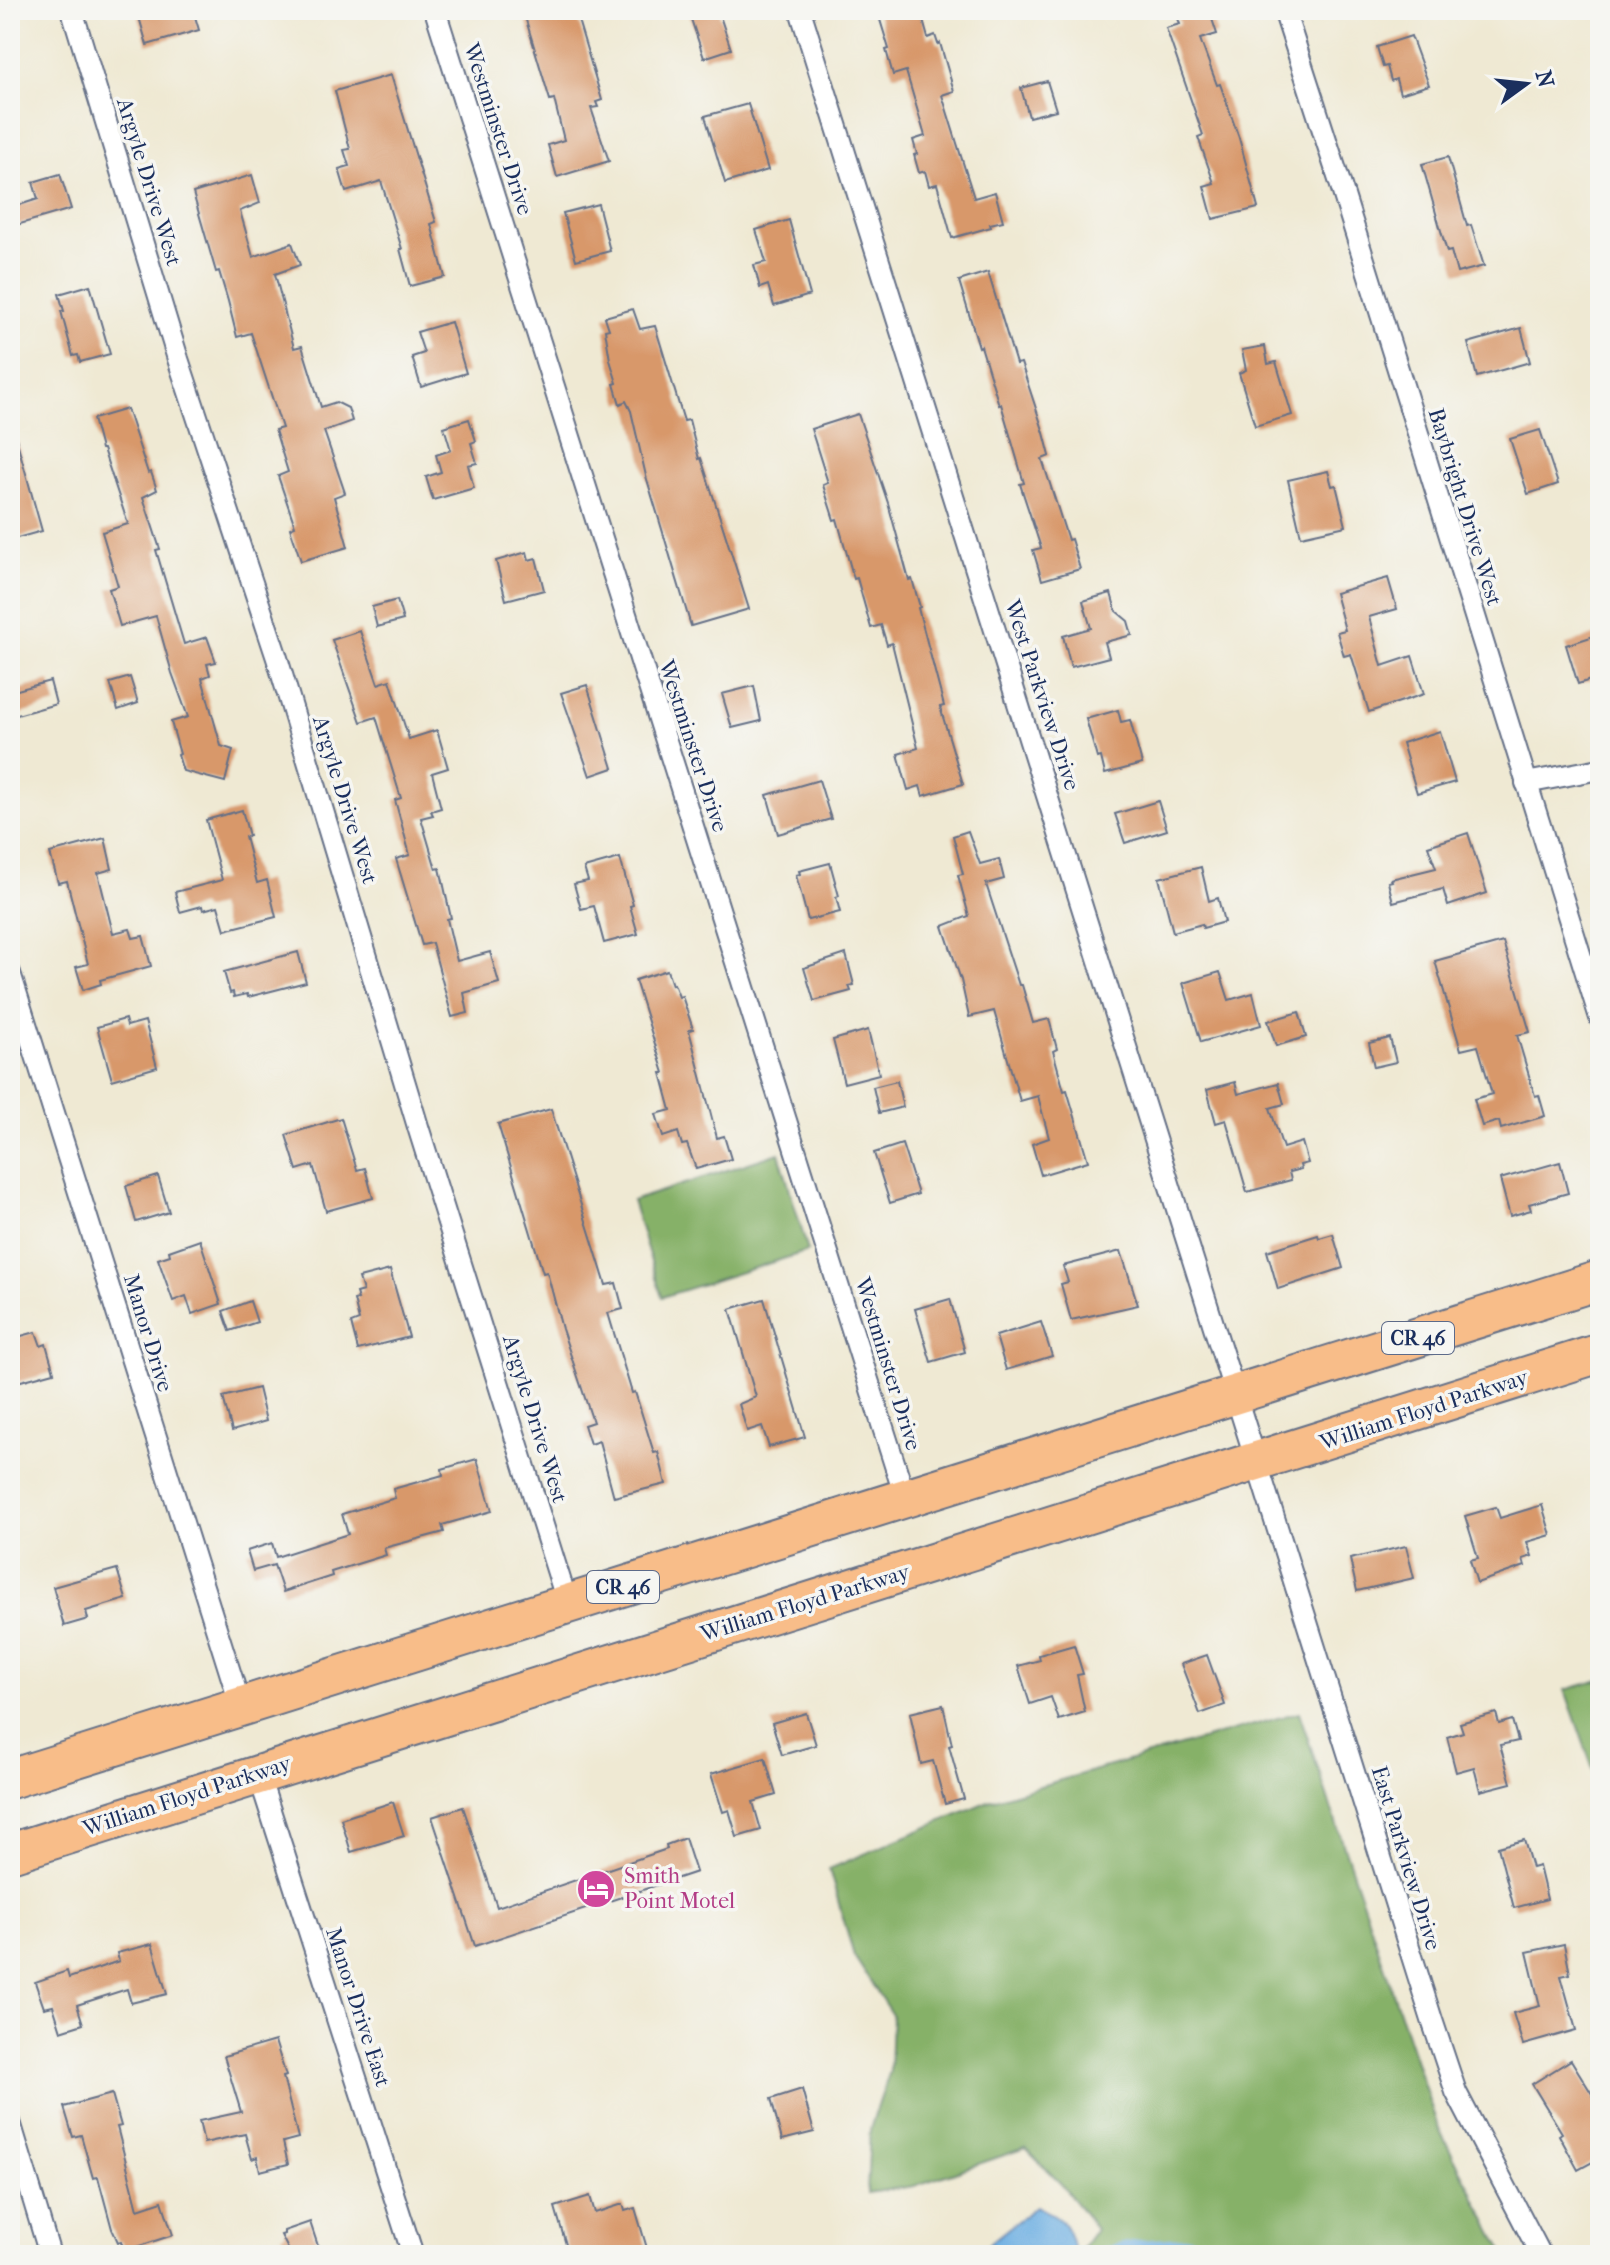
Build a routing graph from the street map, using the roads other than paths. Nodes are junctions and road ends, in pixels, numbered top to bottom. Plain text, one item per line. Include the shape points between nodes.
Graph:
1 (72, 10) edge
2 (435, 10) edge
3 (800, 10) edge
4 (1284, 10) edge
5 (1600, 769) edge
6 (1526, 783) junction
7 (10, 973) edge
8 (1600, 1018) edge
9 (1600, 1280) edge
10 (1600, 1353) edge
11 (1236, 1395) junction
12 (1257, 1463) junction
13 (905, 1497) junction
14 (568, 1605) junction
15 (241, 1707) junction
16 (258, 1773) junction
17 (10, 1779) edge
18 (10, 1853) edge
19 (10, 2122) edge
20 (50, 2255) edge
21 (413, 2255) edge
22 (1541, 2255) edge

1 - 14 street, Argyle Drive West
2 - 13 street, Westminster Drive
3 - 11 street, West Parkview Drive
4 - 6 street, Baybright Drive West
5 - 6 street
6 - 8 street, Baybright Drive West
7 - 15 street, Manor Drive
9 - 11 highway, CR 46
10 - 12 highway, William Floyd Parkway
11 - 12 street, West Parkview Drive
11 - 13 highway, CR 46
12 - 16 highway, William Floyd Parkway
12 - 22 street, East Parkview Drive via 1456,2092
13 - 14 highway, CR 46
14 - 15 highway, CR 46
15 - 17 highway, CR 46
16 - 18 highway, William Floyd Parkway
16 - 21 street, Manor Drive East
19 - 20 street

